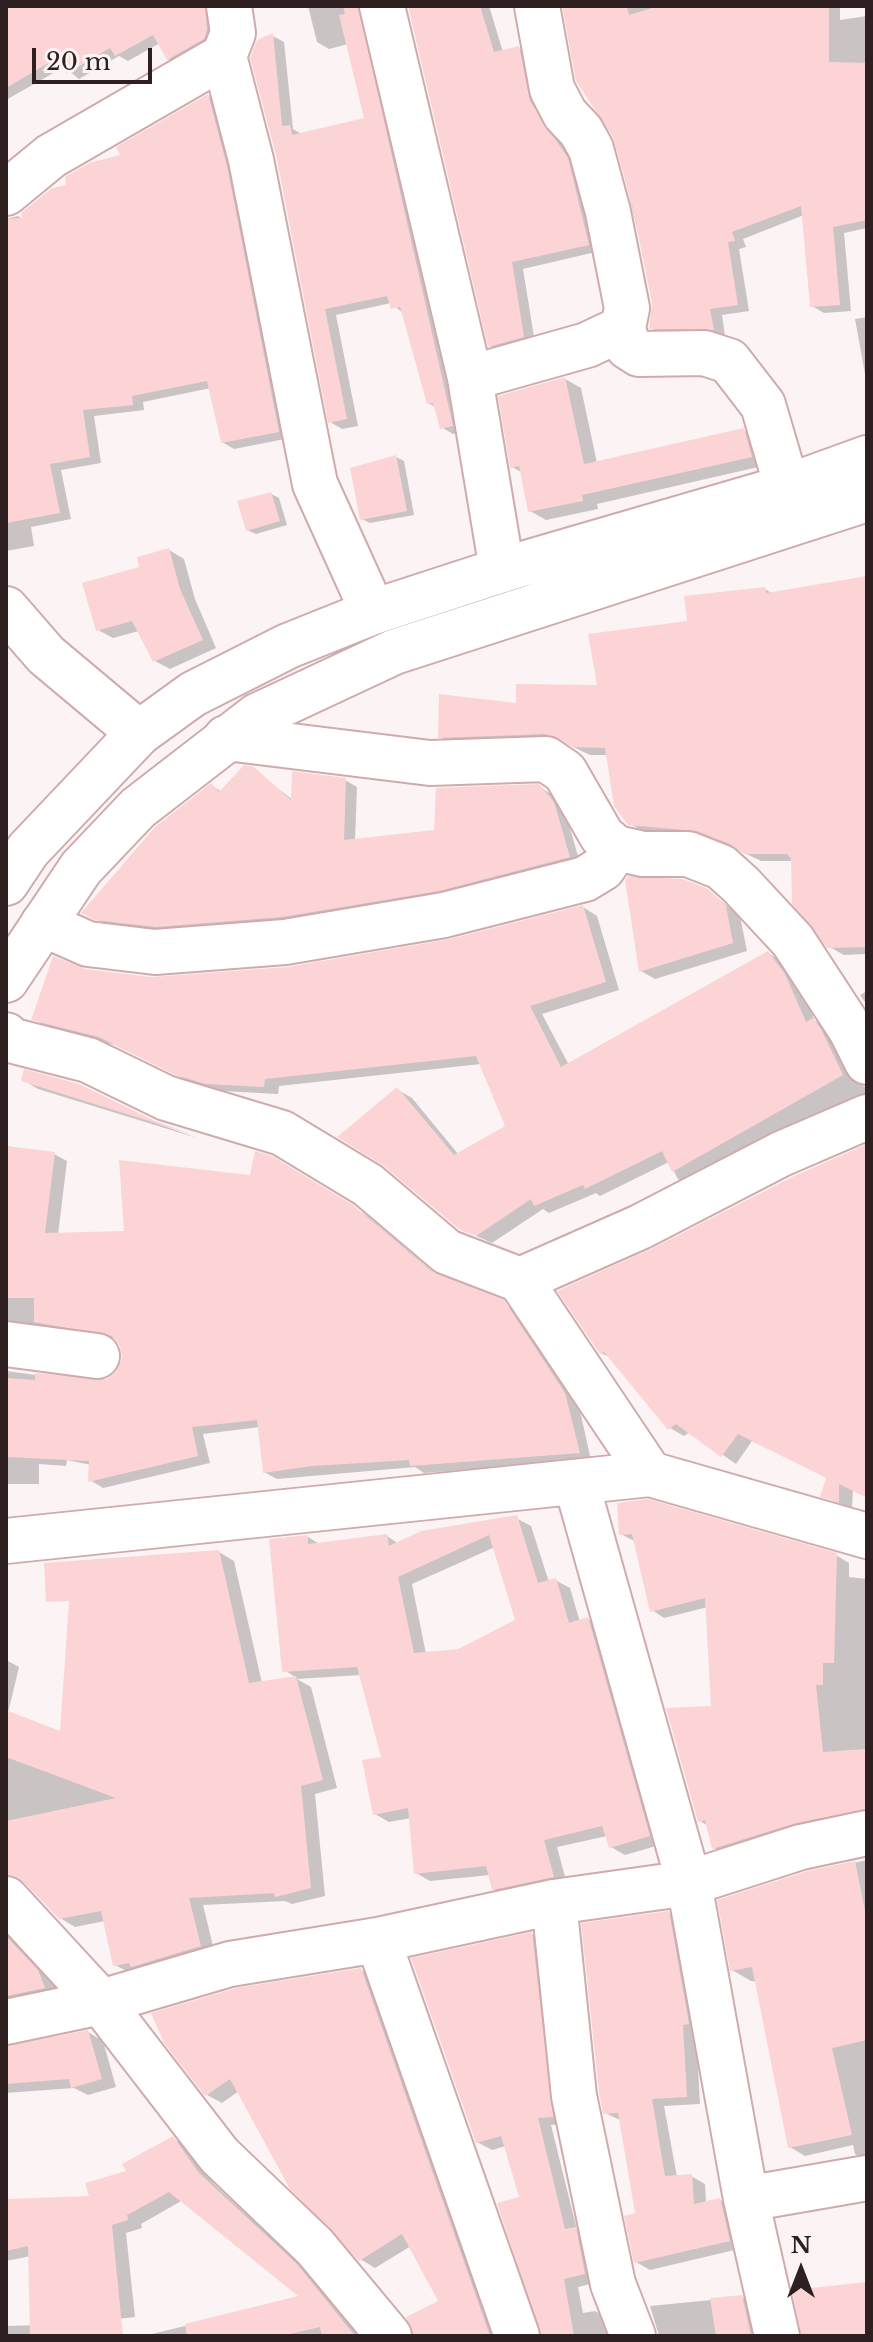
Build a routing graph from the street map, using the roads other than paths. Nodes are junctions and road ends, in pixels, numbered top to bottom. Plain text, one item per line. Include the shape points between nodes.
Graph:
1 (229, 6) edge
2 (382, 6) edge
3 (537, 6) edge
4 (224, 56) junction
5 (6, 193) edge
6 (623, 328) junction
7 (470, 378) junction
8 (867, 458) edge
9 (787, 487) junction
10 (867, 499) edge
11 (502, 570) junction
12 (6, 609) edge
13 (373, 612) junction
14 (139, 733) junction
15 (226, 738) junction
16 (616, 848) junction
17 (6, 883) edge
18 (43, 924) junction
19 (6, 980) edge
20 (6, 1035) edge
21 (867, 1062) edge
22 (867, 1117) edge
23 (520, 1280) junction
24 (6, 1344) edge
25 (97, 1356) dead end
26 (650, 1474) junction
27 (576, 1482) junction
28 (867, 1536) edge
29 (6, 1541) edge
30 (867, 1833) edge
31 (689, 1883) junction
32 (6, 1899) edge
33 (554, 1902) junction
34 (378, 1940) junction
35 (101, 2002) junction
36 (6, 2022) edge
37 (867, 2178) edge
38 (746, 2199) junction
39 (389, 2336) edge
40 (517, 2336) edge
41 (633, 2336) edge
42 (777, 2336) edge

1 - 4 street via 233,33
2 - 7 street
3 - 6 street via 552,89 591,149 608,212 627,308
4 - 5 street via 51,156
4 - 13 street via 251,160 315,484
6 - 7 street via 587,345
6 - 9 street via 628,347 639,354 704,353 729,361 763,405
7 - 11 street
8 - 9 street
9 - 11 street
10 - 15 street via 394,652 257,716
11 - 13 street
12 - 14 street via 46,655
13 - 14 street via 288,646 193,694
14 - 17 street via 28,850
15 - 16 street via 430,763 546,759 565,772 602,836
15 - 18 street via 138,808 81,868
16 - 18 street via 603,868 585,879 444,915 285,942 155,952 88,944
16 - 21 street via 688,854 721,867 793,941
18 - 19 street
20 - 23 street via 88,1060 166,1098 282,1133 368,1185 447,1252
22 - 23 street
23 - 26 street
24 - 25 street
26 - 27 street
26 - 28 street
27 - 29 street
27 - 31 street
30 - 31 street via 801,1847
31 - 33 street
31 - 38 street
32 - 35 street
33 - 34 street
33 - 41 street via 574,2096 613,2284
34 - 35 street via 230,1964
34 - 40 street
35 - 36 street
35 - 39 street via 219,2155 315,2247
37 - 38 street
38 - 42 street

